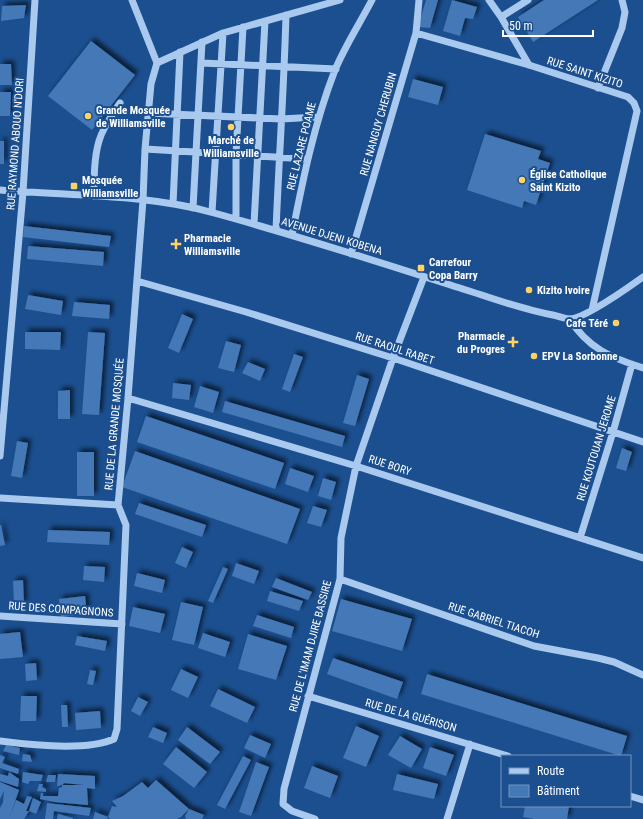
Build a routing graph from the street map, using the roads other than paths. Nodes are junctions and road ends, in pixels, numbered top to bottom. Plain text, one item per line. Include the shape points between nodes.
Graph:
1 (35, 0) edge
2 (132, 0) edge
3 (340, 0) edge
4 (372, 0) edge
5 (419, 0) edge
6 (490, 0) edge
7 (528, 0) edge
8 (622, 0) edge
9 (286, 15) junction
10 (502, 17) junction
11 (266, 21) junction
12 (243, 27) junction
13 (416, 32) junction
14 (223, 34) junction
15 (202, 42) junction
16 (180, 52) junction
17 (157, 63) junction
18 (202, 63) junction
19 (220, 64) junction
20 (242, 65) junction
21 (529, 65) junction
22 (263, 66) junction
23 (284, 68) junction
24 (336, 69) junction
25 (598, 88) junction
26 (120, 103) dead end
27 (148, 113) junction
28 (177, 113) junction
29 (198, 115) junction
30 (217, 116) junction
31 (239, 117) junction
32 (318, 117) junction
33 (260, 118) junction
34 (281, 119) junction
35 (145, 149) junction
36 (175, 150) junction
37 (196, 152) junction
38 (215, 153) junction
39 (236, 154) junction
40 (257, 155) junction
41 (279, 156) junction
42 (307, 159) junction
43 (0, 190) edge
44 (23, 192) junction
45 (94, 196) junction
46 (143, 200) junction
47 (173, 204) junction
48 (194, 208) junction
49 (212, 212) junction
50 (236, 219) junction
51 (254, 224) junction
52 (276, 230) junction
53 (292, 235) junction
54 (351, 254) junction
55 (424, 277) junction
56 (643, 277) edge
57 (137, 281) junction
58 (592, 310) junction
59 (570, 319) junction
60 (393, 358) junction
61 (632, 364) junction
62 (643, 368) edge
63 (128, 398) junction
64 (613, 432) junction
65 (643, 442) edge
66 (0, 456) edge
67 (356, 466) junction
68 (0, 498) edge
69 (118, 505) junction
70 (580, 538) junction
71 (643, 558) edge
72 (340, 579) junction
73 (0, 616) edge
74 (122, 624) junction
75 (643, 675) edge
76 (308, 696) junction
77 (0, 741) edge
78 (470, 744) junction
79 (505, 755) edge
80 (631, 796) edge
81 (643, 800) edge
82 (315, 819) edge
83 (447, 819) edge

1 - 44 street, RUE RAYMOND ABOUO N'DORI
2 - 17 street
3 - 9 street
4 - 24 street, RUE LAZARE POAME
5 - 13 street, RUE NANGUY CHERUBIN
6 - 10 street
7 - 10 street
8 - 25 street via 625,12 622,28
9 - 11 street
9 - 23 street
10 - 21 street
11 - 12 street
11 - 22 street
12 - 14 street
12 - 20 street
13 - 21 street, RUE SAINT KIZITO
13 - 54 street, RUE NANGUY CHERUBIN
14 - 15 street
14 - 19 street
15 - 16 street
15 - 18 street
16 - 17 street
16 - 28 street
17 - 27 street, RUE DE LA GRANDE MOSQUÉE via 151,84
18 - 19 street
18 - 29 street
19 - 20 street
19 - 30 street
20 - 22 street
20 - 31 street
21 - 25 street, RUE SAINT KIZITO
22 - 23 street
22 - 33 street
23 - 24 street
23 - 34 street
24 - 32 street, RUE LAZARE POAME
25 - 58 street, RUE SAINT KIZITO via 628,97 637,111
26 - 45 street via 107,121 99,141
27 - 28 street
27 - 35 street, RUE DE LA GRANDE MOSQUÉE
28 - 29 street
28 - 36 street
29 - 30 street
29 - 37 street
30 - 31 street
30 - 38 street
31 - 33 street
31 - 39 street
32 - 34 street
32 - 42 street, RUE LAZARE POAME
33 - 34 street
33 - 40 street
34 - 41 street
35 - 36 street
35 - 46 street, RUE DE LA GRANDE MOSQUÉE
36 - 37 street
36 - 47 street
37 - 38 street
37 - 48 street
38 - 39 street
38 - 49 street
39 - 40 street
39 - 50 street
40 - 41 street
40 - 51 street
41 - 42 street
41 - 52 street
42 - 53 street, RUE LAZARE POAME
43 - 44 street, AVENUE DJENI KOBENA
44 - 45 street, AVENUE DJENI KOBENA
44 - 66 street, RUE RAYMOND ABOUO N'DORI
45 - 46 street, AVENUE DJENI KOBENA
46 - 47 street, AVENUE DJENI KOBENA
46 - 57 street, RUE DE LA GRANDE MOSQUÉE
47 - 48 street, AVENUE DJENI KOBENA
48 - 49 street, AVENUE DJENI KOBENA
49 - 50 street, AVENUE DJENI KOBENA
50 - 51 street, AVENUE DJENI KOBENA
51 - 52 street, AVENUE DJENI KOBENA
52 - 53 street, AVENUE DJENI KOBENA
53 - 54 street, AVENUE DJENI KOBENA
54 - 55 street, AVENUE DJENI KOBENA
55 - 59 street, AVENUE DJENI KOBENA via 540,313
55 - 60 street, RUE DE L'IMAM DJIRE BASSIRE
56 - 58 street
57 - 60 street, RUE RAOUL RABET
57 - 63 street, RUE DE LA GRANDE MOSQUÉE
58 - 59 street
59 - 61 street via 577,331 598,350
60 - 64 street, RUE RAOUL RABET
60 - 67 street, RUE DE L'IMAM DJIRE BASSIRE
61 - 62 street
61 - 64 street, RUE KOUTOUAN JEROME
63 - 67 street, RUE BORY
63 - 69 street, RUE DE LA GRANDE MOSQUÉE
64 - 65 street, RUE RAOUL RABET
64 - 70 street, RUE KOUTOUAN JEROME
67 - 70 street, RUE BORY
67 - 72 street, RUE DE L'IMAM DJIRE BASSIRE via 340,538
68 - 69 street
69 - 74 street, RUE DE LA GRANDE MOSQUÉE via 126,525
70 - 71 street, RUE BORY
72 - 75 street, RUE GABRIEL TIACOH via 534,646 614,662
72 - 76 street, RUE DE L'IMAM DJIRE BASSIRE
73 - 74 street, RUE DES COMPAGNONS
74 - 77 street, RUE DE LA GRANDE MOSQUÉE via 117,729 114,739 84,745
76 - 78 street, RUE DE LA GUÉRISON
76 - 82 street, RUE DE L'IMAM DJIRE BASSIRE via 284,789 283,804 292,811
78 - 79 street, RUE DE LA GUÉRISON
78 - 83 street
80 - 81 street

